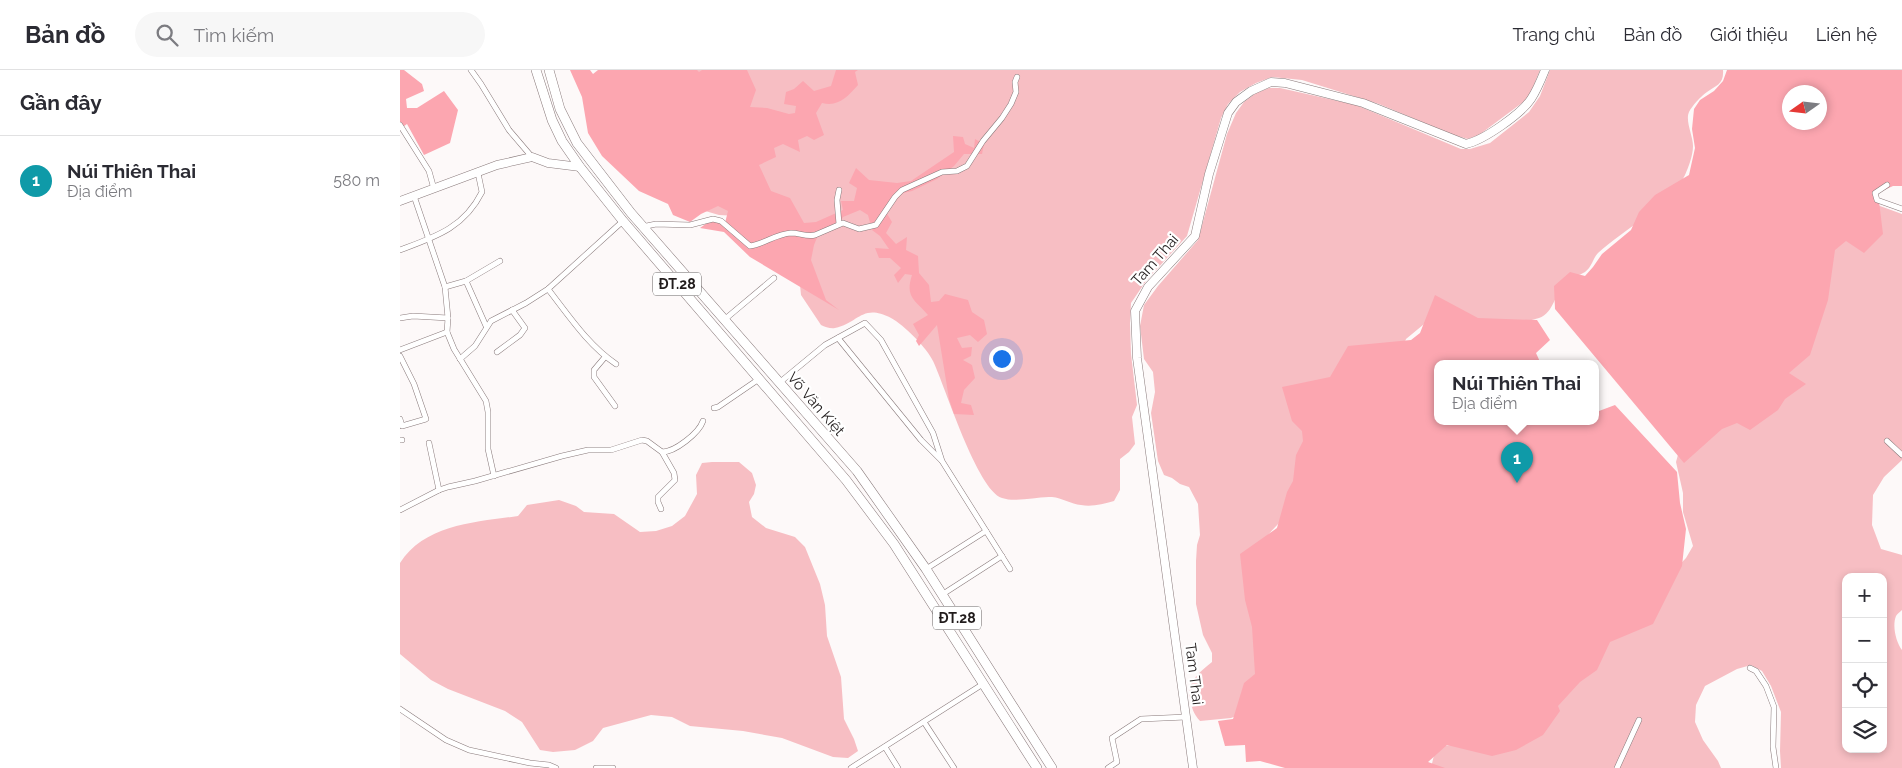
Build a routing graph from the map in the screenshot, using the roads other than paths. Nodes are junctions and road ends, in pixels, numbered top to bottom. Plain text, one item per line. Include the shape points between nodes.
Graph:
1 (471, 70) edge
2 (536, 70) edge
3 (549, 70) edge
4 (1545, 70) edge
5 (1017, 77) dead end
6 (400, 125) edge
7 (532, 157) junction
8 (589, 160) junction
9 (580, 166) junction
10 (478, 173) junction
11 (1887, 185) dead end
12 (434, 189) junction
13 (839, 190) dead end
14 (414, 196) junction
15 (400, 200) edge
16 (1902, 209) edge
17 (622, 221) junction
18 (839, 224) junction
19 (642, 227) junction
20 (428, 240) junction
21 (400, 250) edge
22 (500, 260) dead end
23 (774, 278) dead end
24 (466, 281) junction
25 (445, 287) junction
26 (548, 289) junction
27 (512, 310) junction
28 (400, 318) edge
29 (448, 318) junction
30 (724, 320) junction
31 (486, 326) junction
32 (447, 332) junction
33 (838, 338) junction
34 (748, 347) junction
35 (400, 350) edge
36 (497, 352) dead end
37 (400, 356) edge
38 (739, 356) junction
39 (605, 357) junction
40 (460, 359) junction
41 (401, 363) edge
42 (616, 364) dead end
43 (759, 379) junction
44 (779, 383) junction
45 (615, 406) dead end
46 (714, 408) dead end
47 (400, 420) edge
48 (703, 421) dead end
49 (1887, 441) dead end
50 (429, 443) dead end
51 (662, 452) junction
52 (1902, 455) edge
53 (942, 461) junction
54 (857, 472) junction
55 (494, 476) junction
56 (846, 480) junction
57 (439, 490) junction
58 (661, 509) dead end
59 (400, 510) edge
60 (986, 530) junction
61 (1002, 556) junction
62 (926, 569) junction
63 (1010, 569) dead end
64 (942, 594) junction
65 (1750, 668) dead end
66 (984, 684) junction
67 (400, 709) edge
68 (1186, 717) junction
69 (1639, 720) dead end
70 (924, 722) junction
71 (885, 747) junction
72 (556, 768) edge
73 (596, 768) edge
74 (613, 768) edge
75 (850, 768) edge
76 (898, 768) edge
77 (954, 768) edge
78 (1036, 768) edge
79 (1052, 768) edge
80 (1108, 768) edge
81 (1193, 768) edge
82 (1617, 768) edge
83 (1776, 768) edge

1 - 7 street via 509,130
2 - 9 main road, Võ Văn Kiệt / ĐT.28 via 552,120
3 - 8 main road, Võ Văn Kiệt / ĐT.28 via 568,126
4 - 68 street, Tam Thai via 1523,109 1485,137 1466,144 1363,103 1284,83 1271,82 1251,91 1228,113 1195,236 1148,287 1135,311 1137,358
5 - 18 street via 1016,93 1009,108 967,166 942,172 902,190 876,225 859,228
6 - 12 street via 429,171
7 - 9 street via 548,163
7 - 10 street
8 - 9 main road
8 - 19 main road, Võ Văn Kiệt / ĐT.28
9 - 17 main road, Võ Văn Kiệt / ĐT.28
10 - 12 street
10 - 20 street via 480,195 456,226
11 - 16 street via 1876,193 1877,200
12 - 14 street
13 - 18 street
14 - 15 street
14 - 20 street
17 - 26 street
17 - 38 main road, Võ Văn Kiệt / ĐT.28
18 - 19 street via 815,235 792,233 750,246 714,218 690,225
19 - 30 main road, Võ Văn Kiệt / ĐT.28
20 - 21 street
20 - 25 street
22 - 24 street
23 - 30 street
24 - 25 street
24 - 31 street
25 - 29 street
26 - 27 street
26 - 39 street via 568,317
27 - 31 street
27 - 36 street via 525,328
28 - 29 street
29 - 32 street
30 - 34 main road, Võ Văn Kiệt / ĐT.28
31 - 40 street via 475,346
32 - 35 street
32 - 40 street
33 - 44 street
33 - 53 street
33 - 53 street via 865,323 881,340 933,433
34 - 38 main road
34 - 44 main road, Võ Văn Kiệt / ĐT.28
37 - 41 street
38 - 43 main road, Võ Văn Kiệt / ĐT.28
39 - 42 street
39 - 45 street via 594,370 594,377
40 - 55 street via 486,401 488,449
41 - 47 street via 414,384 426,419 402,426
43 - 46 street
43 - 56 main road, Võ Văn Kiệt / ĐT.28
44 - 54 main road, Võ Văn Kiệt / ĐT.28
48 - 51 street via 684,443
49 - 52 street
50 - 57 street
51 - 55 street via 642,440 611,450 588,450 562,456
51 - 58 street via 675,480 658,497
53 - 60 street
54 - 56 main road
54 - 62 main road, Võ Văn Kiệt / ĐT.28
55 - 57 street
56 - 66 main road, Võ Văn Kiệt / ĐT.28 via 894,544
57 - 59 street
60 - 61 street
60 - 62 street
61 - 63 street
61 - 64 street
62 - 64 main road, Võ Văn Kiệt / ĐT.28
64 - 79 main road, Võ Văn Kiệt / ĐT.28
65 - 83 street via 1766,686 1774,707
66 - 70 street
66 - 78 main road, Võ Văn Kiệt / ĐT.28
67 - 72 street via 446,740 468,750
68 - 80 street via 1141,719 1116,734 1112,738 1117,762
68 - 81 street, Tam Thai
69 - 82 street
70 - 71 street
70 - 77 street
71 - 75 street
71 - 76 street
73 - 74 street

